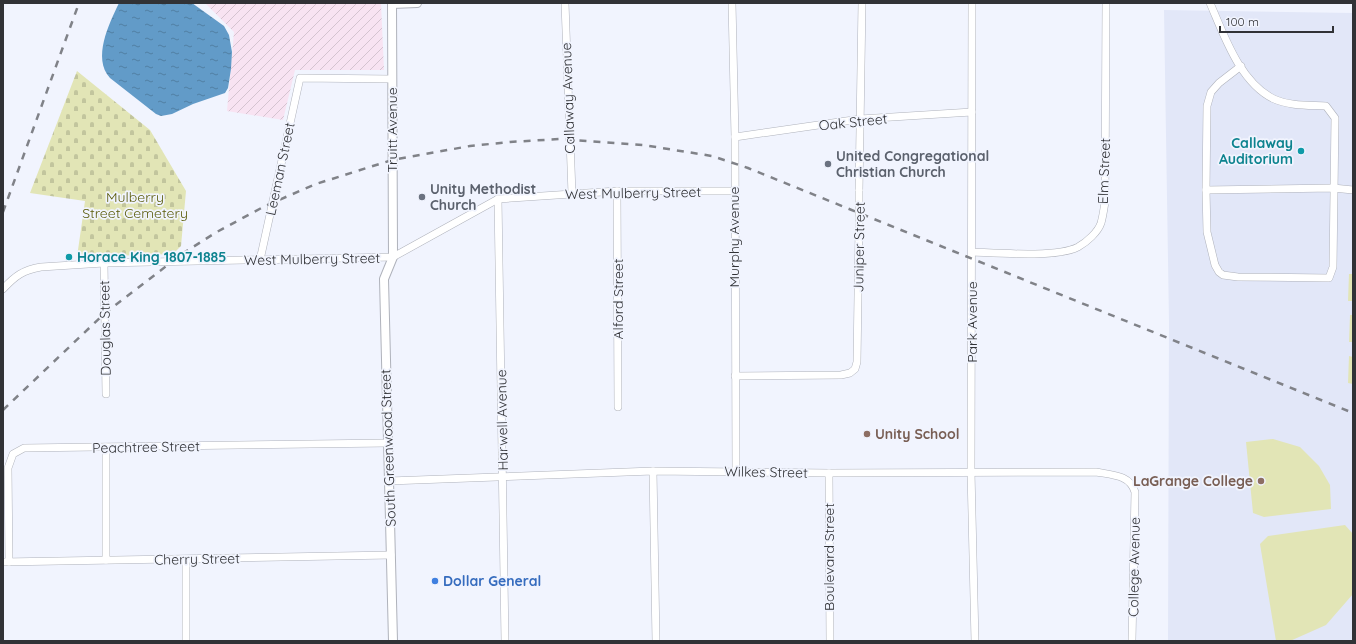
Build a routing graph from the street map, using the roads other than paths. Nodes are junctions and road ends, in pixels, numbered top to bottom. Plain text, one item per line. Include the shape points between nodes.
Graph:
1 (392, 3) edge
2 (417, 3) edge
3 (565, 3) edge
4 (732, 3) edge
5 (862, 3) edge
6 (972, 3) edge
7 (1106, 3) edge
8 (1210, 3) edge
9 (1241, 66) junction
10 (392, 79) junction
11 (972, 112) junction
12 (860, 119) junction
13 (735, 137) junction
14 (1333, 188) junction
15 (1206, 190) junction
16 (1353, 190) edge
17 (617, 191) junction
18 (734, 191) junction
19 (572, 194) junction
20 (498, 199) junction
21 (972, 252) junction
22 (392, 257) junction
23 (260, 260) junction
24 (104, 263) junction
25 (3, 289) edge
26 (735, 376) junction
27 (106, 394) dead end
28 (618, 407) dead end
29 (388, 443) junction
30 (106, 448) junction
31 (653, 472) junction
32 (736, 472) junction
33 (972, 472) junction
34 (829, 473) junction
35 (502, 477) junction
36 (389, 481) junction
37 (1135, 492) joint
38 (391, 555) junction
39 (186, 559) junction
40 (106, 560) junction
41 (6, 562) edge
42 (186, 641) edge
43 (393, 641) edge
44 (505, 641) edge
45 (656, 641) edge
46 (830, 641) edge
47 (975, 641) edge
48 (1132, 641) edge

1 - 2 street
1 - 10 street, Truitt Avenue
3 - 19 street, Callaway Avenue
4 - 13 street, Murphy Avenue
5 - 12 street, Juniper Street
6 - 11 street, Park Avenue
7 - 21 street, Elm Street via 1105,202 1101,224 1092,236 1078,247 1063,251 1035,254
8 - 9 street via 1231,51
9 - 14 street via 1259,89 1274,99 1326,106 1335,118
9 - 15 street via 1211,92 1207,106
10 - 22 street, Truitt Avenue
10 - 23 street, Leeman Street via 300,78
11 - 12 street, Oak Street
11 - 21 street, Park Avenue
12 - 13 street, Oak Street
12 - 26 street, Juniper Street, bridge via 855,369 850,373 832,376
13 - 18 street, Murphy Avenue
14 - 15 street
14 - 15 street via 1333,267 1329,278 1223,275 1219,272 1210,248
14 - 16 street
17 - 18 street, West Mulberry Street
17 - 19 street, West Mulberry Street
17 - 28 street, Alford Street
18 - 26 street, Murphy Avenue
19 - 20 street, West Mulberry Street
20 - 22 street, West Mulberry Street
20 - 35 street, Harwell Avenue
21 - 33 street, Park Avenue
22 - 23 street, West Mulberry Street
22 - 29 street, South Greenwood Street via 384,279
23 - 24 street, West Mulberry Street
24 - 25 street, West Mulberry Street via 30,269 12,279
24 - 27 street, Douglas Street
26 - 32 street, Murphy Avenue
29 - 30 street, Peachtree Street
29 - 36 street, South Greenwood Street
30 - 40 street
30 - 41 street, Peachtree Street via 24,448 13,454 8,468
31 - 32 street, Wilkes Street
31 - 35 street, Wilkes Street
31 - 45 street
32 - 34 street, Wilkes Street
33 - 34 street, Wilkes Street
33 - 37 street, Wilkes Street via 1096,472 1128,480
33 - 47 street, Park Avenue
34 - 46 street, Boulevard Street
35 - 36 street, Wilkes Street
35 - 44 street, Harwell Avenue
36 - 38 street, South Greenwood Street
37 - 48 street, College Avenue
38 - 39 street, Cherry Street
38 - 43 street, South Greenwood Street
39 - 40 street, Cherry Street
39 - 42 street
40 - 41 street, Cherry Street

